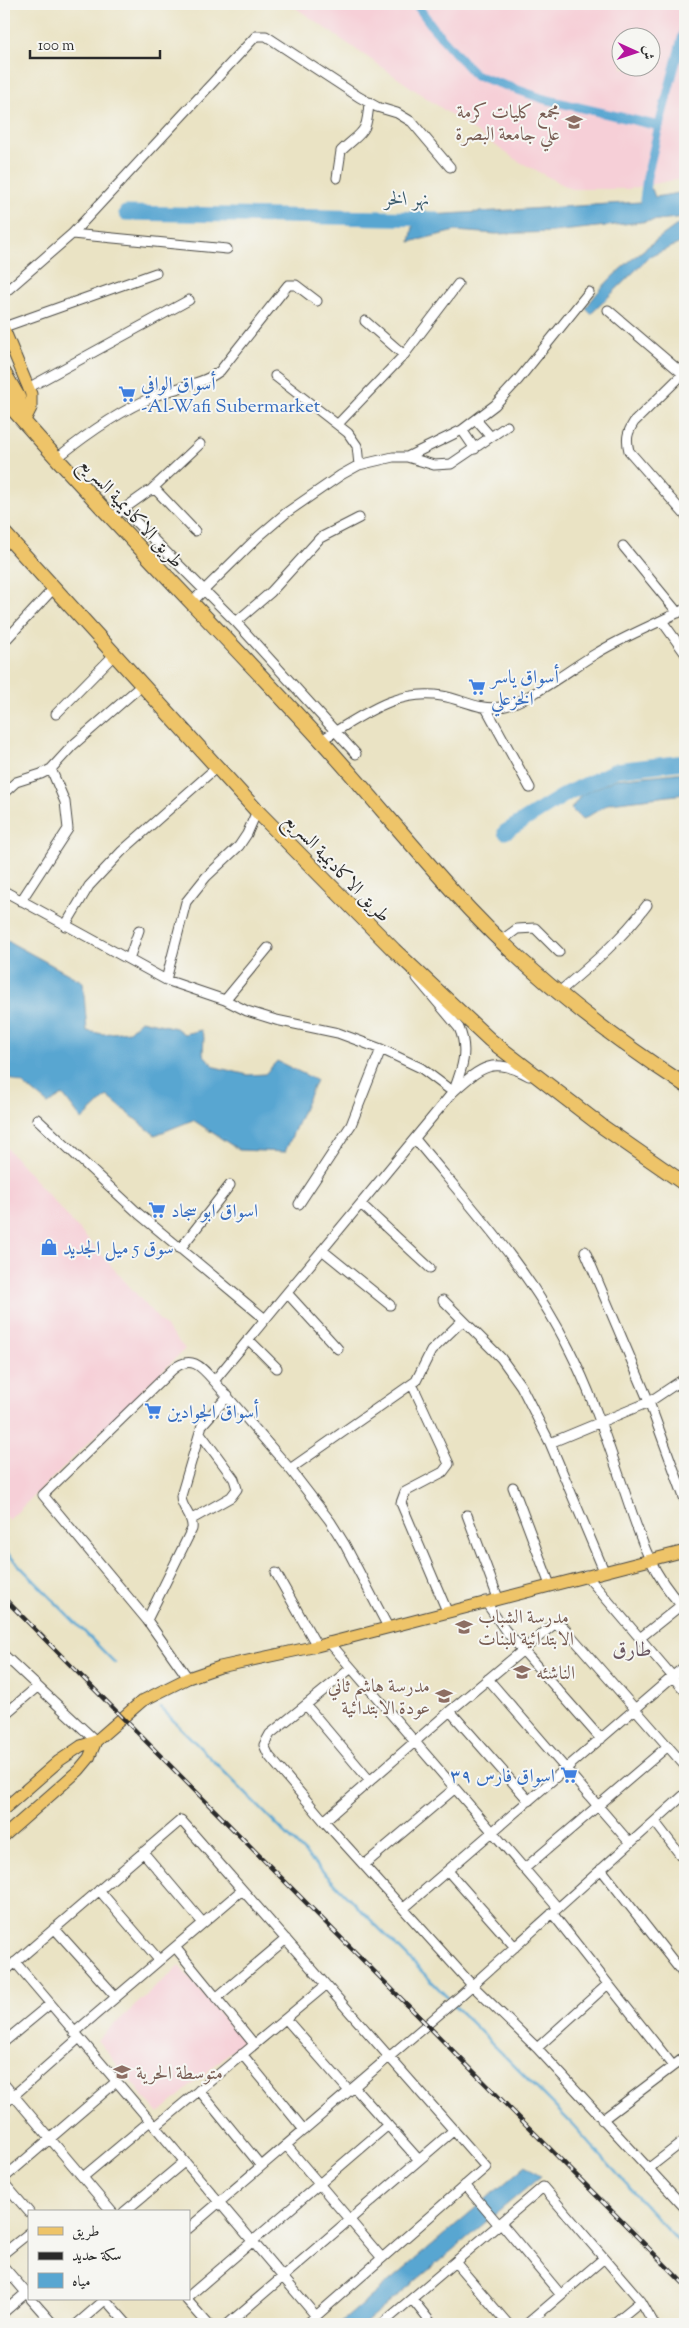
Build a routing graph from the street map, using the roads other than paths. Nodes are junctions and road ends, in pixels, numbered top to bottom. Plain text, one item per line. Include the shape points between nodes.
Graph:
1 (369, 102) junction
2 (450, 167) dead end
3 (337, 178) dead end
4 (72, 234) junction
5 (227, 250) dead end
6 (156, 274) dead end
7 (458, 284) dead end
8 (589, 292) dead end
9 (4, 293) edge
10 (189, 300) dead end
11 (317, 301) dead end
12 (608, 310) dead end
13 (366, 320) dead end
14 (4, 328) edge
15 (404, 355) junction
16 (4, 373) edge
17 (684, 373) edge
18 (275, 376) dead end
19 (28, 388) junction
20 (4, 399) edge
21 (476, 420) junction
22 (24, 422) junction
23 (338, 424) junction
24 (507, 426) dead end
25 (462, 430) junction
26 (491, 437) junction
27 (200, 444) dead end
28 (475, 449) junction
29 (56, 458) junction
30 (407, 458) junction
31 (359, 466) junction
32 (152, 490) junction
33 (123, 509) junction
34 (685, 515) edge
35 (110, 518) junction
36 (359, 518) dead end
37 (195, 530) dead end
38 (4, 533) edge
39 (623, 546) dead end
40 (54, 588) junction
41 (204, 590) junction
42 (192, 602) junction
43 (682, 611) edge
44 (662, 620) junction
45 (236, 622) junction
46 (4, 642) edge
47 (685, 653) edge
48 (114, 655) junction
49 (142, 685) junction
50 (486, 708) junction
51 (56, 714) dead end
52 (336, 732) junction
53 (321, 740) junction
54 (356, 754) dead end
55 (216, 767) junction
56 (51, 769) junction
57 (4, 779) edge
58 (12, 785) junction
59 (530, 788) dead end
60 (4, 793) edge
61 (256, 811) junction
62 (4, 891) edge
63 (21, 901) junction
64 (647, 905) dead end
65 (65, 926) junction
66 (139, 930) dead end
67 (502, 940) junction
68 (268, 948) dead end
69 (394, 950) junction
70 (559, 952) dead end
71 (129, 959) junction
72 (166, 980) junction
73 (559, 992) junction
74 (225, 1000) junction
75 (381, 1049) junction
76 (685, 1085) edge
77 (453, 1092) junction
78 (559, 1094) junction
79 (37, 1120) dead end
80 (415, 1139) junction
81 (230, 1184) dead end
82 (685, 1184) edge
83 (299, 1204) dead end
84 (361, 1204) junction
85 (180, 1249) junction
86 (322, 1250) junction
87 (585, 1250) dead end
88 (430, 1268) dead end
89 (287, 1293) junction
90 (442, 1300) dead end
91 (390, 1305) dead end
92 (265, 1319) junction
93 (463, 1320) junction
94 (248, 1339) junction
95 (338, 1349) dead end
96 (277, 1368) dead end
97 (685, 1378) edge
98 (214, 1381) junction
99 (412, 1384) junction
100 (228, 1396) junction
101 (649, 1402) junction
102 (601, 1423) junction
103 (200, 1433) junction
104 (550, 1443) junction
105 (290, 1469) junction
106 (513, 1487) dead end
107 (685, 1500) edge
108 (467, 1515) dead end
109 (192, 1519) junction
110 (685, 1551) edge
111 (648, 1560) junction
112 (604, 1571) junction
113 (276, 1573) dead end
114 (586, 1575) junction
115 (550, 1585) junction
116 (498, 1598) junction
117 (485, 1601) junction
118 (683, 1603) edge
119 (447, 1611) junction
120 (147, 1620) junction
121 (388, 1627) junction
122 (640, 1638) junction
123 (329, 1642) junction
124 (316, 1646) junction
125 (523, 1649) junction
126 (4, 1655) edge
127 (685, 1666) edge
128 (350, 1669) junction
129 (673, 1676) junction
130 (188, 1678) junction
131 (488, 1679) junction
132 (37, 1687) junction
133 (685, 1691) edge
134 (306, 1705) junction
135 (636, 1709) junction
136 (450, 1711) junction
137 (4, 1715) edge
138 (601, 1739) junction
139 (96, 1741) junction
140 (414, 1742) junction
141 (668, 1746) junction
142 (685, 1766) edge
143 (567, 1768) junction
144 (370, 1781) junction
145 (454, 1789) junction
146 (685, 1794) edge
147 (529, 1801) junction
148 (598, 1806) junction
149 (4, 1809) edge
150 (324, 1821) junction
151 (655, 1822) junction
152 (492, 1833) junction
153 (4, 1836) edge
154 (630, 1844) junction
155 (143, 1852) junction
156 (685, 1861) edge
157 (364, 1865) junction
158 (524, 1869) junction
159 (601, 1870) junction
160 (448, 1871) junction
161 (99, 1890) junction
162 (242, 1890) junction
163 (404, 1908) junction
164 (555, 1911) junction
165 (203, 1923) junction
166 (54, 1928) junction
167 (286, 1940) junction
168 (175, 1947) junction
169 (515, 1947) junction
170 (159, 1960) junction
171 (14, 1962) junction
172 (4, 1972) edge
173 (685, 1976) edge
174 (608, 1984) junction
175 (326, 1985) junction
176 (472, 1985) junction
177 (116, 1997) junction
178 (216, 1998) junction
179 (50, 2004) junction
180 (286, 2019) junction
181 (77, 2035) junction
182 (4, 2042) edge
183 (254, 2044) junction
184 (537, 2048) junction
185 (242, 2054) junction
186 (389, 2057) junction
187 (685, 2057) edge
188 (672, 2066) junction
189 (116, 2082) junction
190 (4, 2084) edge
191 (352, 2089) junction
192 (198, 2090) junction
193 (14, 2095) junction
194 (4, 2104) edge
195 (602, 2120) junction
196 (152, 2124) junction
197 (388, 2125) junction
198 (304, 2130) junction
199 (454, 2130) junction
200 (50, 2138) junction
201 (685, 2140) edge
202 (286, 2145) junction
203 (419, 2160) junction
204 (184, 2162) junction
205 (261, 2166) junction
206 (649, 2168) junction
207 (83, 2177) junction
208 (4, 2178) edge
209 (4, 2183) edge
210 (319, 2184) junction
211 (465, 2185) junction
212 (219, 2202) junction
213 (685, 2208) edge
214 (110, 2210) edge
215 (126, 2210) edge
216 (28, 2211) edge
217 (350, 2220) junction
218 (500, 2224) junction
219 (190, 2227) edge
220 (28, 2233) edge
221 (252, 2241) junction
222 (4, 2253) edge
223 (382, 2258) junction
224 (603, 2259) junction
225 (456, 2262) junction
226 (4, 2268) edge
227 (283, 2277) junction
228 (28, 2295) edge
229 (190, 2295) edge
230 (561, 2295) junction
231 (28, 2297) edge
232 (412, 2299) junction
233 (32, 2300) edge
234 (105, 2300) edge
235 (107, 2300) edge
236 (187, 2300) edge
237 (641, 2300) junction
238 (4, 2312) edge
239 (316, 2316) junction
240 (53, 2324) edge
241 (77, 2324) edge
242 (127, 2324) edge
243 (208, 2324) edge
244 (228, 2324) edge
245 (307, 2324) edge
246 (382, 2324) edge
247 (432, 2324) edge
248 (508, 2324) edge
249 (527, 2324) edge
250 (614, 2324) edge
251 (654, 2324) edge

1 - 2 street via 412,122
1 - 3 street via 368,123 362,133 341,150
1 - 4 street via 266,36 256,36
4 - 5 street
4 - 9 street
6 - 14 street
7 - 15 street
8 - 21 street via 507,393
10 - 19 street
11 - 29 street via 296,284 288,285 220,371 143,402 101,425
12 - 17 street
13 - 15 street
14 - 19 main road
15 - 23 street
16 - 22 highway via 18,397
17 - 34 street via 634,422 628,431 627,441 629,451
18 - 23 street
19 - 22 main road via 31,408
20 - 22 highway, طريق الاكاديمية السريع
21 - 25 street
21 - 26 street
22 - 29 highway, طريق الاكاديمية السريع
23 - 31 street via 354,439
24 - 26 street
25 - 28 street
25 - 30 street
26 - 28 street
27 - 32 street
28 - 30 street via 445,465
29 - 35 highway, طريق الاكاديمية السريع
30 - 31 street via 392,457
31 - 41 street via 340,475 286,513
32 - 33 street
32 - 37 street via 159,491
33 - 35 street
33 - 41 street
35 - 42 highway, طريق الاكاديمية السريع
36 - 45 street via 320,538 272,592
38 - 40 highway, طريق الاكاديمية السريع
39 - 43 street
40 - 46 street
40 - 48 highway, طريق الاكاديمية السريع
41 - 42 street
41 - 45 street
42 - 53 highway, طريق الاكاديمية السريع
43 - 44 street
44 - 47 street
44 - 50 street via 597,652 516,702
45 - 52 street
48 - 49 highway, طريق الاكاديمية السريع
48 - 51 street
49 - 55 highway, طريق الاكاديمية السريع
49 - 56 street via 73,745
50 - 52 street via 446,696 408,695 390,701
50 - 59 street
52 - 53 street
52 - 54 street
53 - 67 highway, طريق الاكاديمية السريع via 472,912
55 - 61 highway, طريق الاكاديمية السريع
55 - 65 street via 122,851 89,886
56 - 58 street
56 - 63 street via 65,802 68,829
57 - 58 street
58 - 60 street
61 - 69 highway, طريق الاكاديمية السريع
61 - 72 street via 239,846 206,877 186,902
62 - 63 street
63 - 65 street
64 - 73 street via 609,950
65 - 71 street
66 - 71 street
67 - 70 street via 517,929 534,928
67 - 73 highway, طريق الاكاديمية السريع
68 - 74 street
69 - 77 street via 463,1036 465,1054
69 - 78 highway, طريق الاكاديمية السريع via 490,1040
71 - 72 street
72 - 74 street
73 - 76 highway, طريق الاكاديمية السريع via 628,1047
74 - 75 street via 247,1011 338,1033
75 - 77 street via 421,1068
75 - 83 street via 351,1124
77 - 78 street via 478,1070 494,1065 516,1069
77 - 80 street
78 - 82 highway, طريق الاكاديمية السريع
79 - 85 street
80 - 84 street
80 - 102 street via 500,1241 535,1290 570,1350
81 - 85 street
84 - 86 street
84 - 88 street
85 - 92 street
86 - 89 street
86 - 91 street
87 - 101 street
89 - 92 street
89 - 95 street
90 - 93 street
92 - 94 street
93 - 99 street via 431,1351
93 - 104 street via 514,1375
94 - 96 street
94 - 98 street
97 - 101 street
98 - 100 street
98 - 120 street via 196,1364 179,1364 43,1495
99 - 105 street
99 - 119 street via 449,1464 446,1470 405,1492 401,1503
100 - 103 street via 204,1420
100 - 105 street
101 - 102 street
101 - 107 street
102 - 104 street
102 - 111 street
103 - 109 street via 181,1496 182,1504
103 - 109 street via 234,1479 237,1489 231,1497
104 - 112 street
105 - 121 street via 345,1545
106 - 115 street
108 - 116 street
109 - 120 street via 192,1529
110 - 111 main road
111 - 112 main road
111 - 118 street via 663,1584
112 - 114 main road
113 - 124 street
114 - 115 main road
114 - 122 street
115 - 116 main road
116 - 117 main road
117 - 119 main road
117 - 125 street via 499,1623
118 - 122 street
119 - 121 main road
120 - 130 street
121 - 123 main road
122 - 129 street
123 - 124 main road
123 - 128 street
124 - 130 main road via 220,1666
125 - 131 street
125 - 135 street via 549,1626 562,1626
125 - 138 street
126 - 132 street
127 - 129 street
128 - 134 street
128 - 140 street
129 - 133 street
129 - 135 street
130 - 139 main road via 142,1701
131 - 136 street
131 - 143 street
132 - 137 street
132 - 139 street
134 - 144 street
134 - 150 street via 270,1734 264,1745 269,1756
135 - 138 street
135 - 141 street
136 - 140 street
136 - 147 street
138 - 143 street
139 - 149 main road via 81,1746 64,1758
139 - 153 main road via 89,1758 79,1770
140 - 144 street
140 - 145 street
141 - 142 street
141 - 148 street
143 - 147 street
143 - 148 street
144 - 150 street
145 - 152 street
145 - 157 street
146 - 151 street
147 - 152 street
148 - 154 street
148 - 158 street
150 - 157 street
151 - 154 street
151 - 156 street
152 - 158 street
152 - 160 street
154 - 159 street
155 - 161 street
155 - 162 street via 180,1820
155 - 165 street
157 - 163 street
158 - 164 street
159 - 164 street
159 - 173 street
160 - 163 street
160 - 169 street
161 - 166 street
161 - 170 street
162 - 165 street
162 - 167 street
163 - 176 street
164 - 169 street
164 - 174 street
165 - 168 street
166 - 171 street
166 - 177 street
167 - 175 street
167 - 178 street
168 - 170 street
168 - 178 street
169 - 176 street
170 - 177 street
171 - 172 street
171 - 179 street
174 - 184 street
174 - 188 street
175 - 180 street
175 - 186 street
176 - 184 street
176 - 186 street
177 - 181 street
178 - 183 street
179 - 181 street
179 - 182 street
180 - 183 street
180 - 191 street
181 - 189 street
181 - 193 street
183 - 185 street
184 - 195 street
185 - 192 street
185 - 198 street
186 - 191 street
186 - 199 street
187 - 188 street
188 - 195 street
189 - 196 street
189 - 200 street
190 - 193 street
191 - 197 street
191 - 198 street
192 - 196 street
192 - 205 street
193 - 194 street
193 - 200 street
195 - 206 street
196 - 204 street
196 - 207 street
197 - 203 street
197 - 210 street
198 - 202 street
199 - 203 street
199 - 211 street via 486,2167
200 - 207 street
200 - 208 street
201 - 206 street
202 - 205 street
202 - 210 street
203 - 217 street
204 - 212 street
204 - 215 street
205 - 212 street
206 - 213 street
207 - 214 street
209 - 216 street
210 - 217 street
210 - 221 street
211 - 218 street
211 - 223 street
212 - 219 street
212 - 221 street
217 - 223 street
217 - 227 street
218 - 224 street via 543,2187
218 - 225 street
218 - 230 street
220 - 222 street
221 - 227 street
221 - 229 street
223 - 239 street
224 - 230 street
224 - 237 street
225 - 232 street
225 - 248 street
226 - 228 street
227 - 239 street
227 - 244 street
230 - 249 street
231 - 238 street
232 - 246 street
232 - 247 street
233 - 240 street
234 - 241 street
235 - 242 street
236 - 243 street
237 - 250 street
237 - 251 street
239 - 245 street

